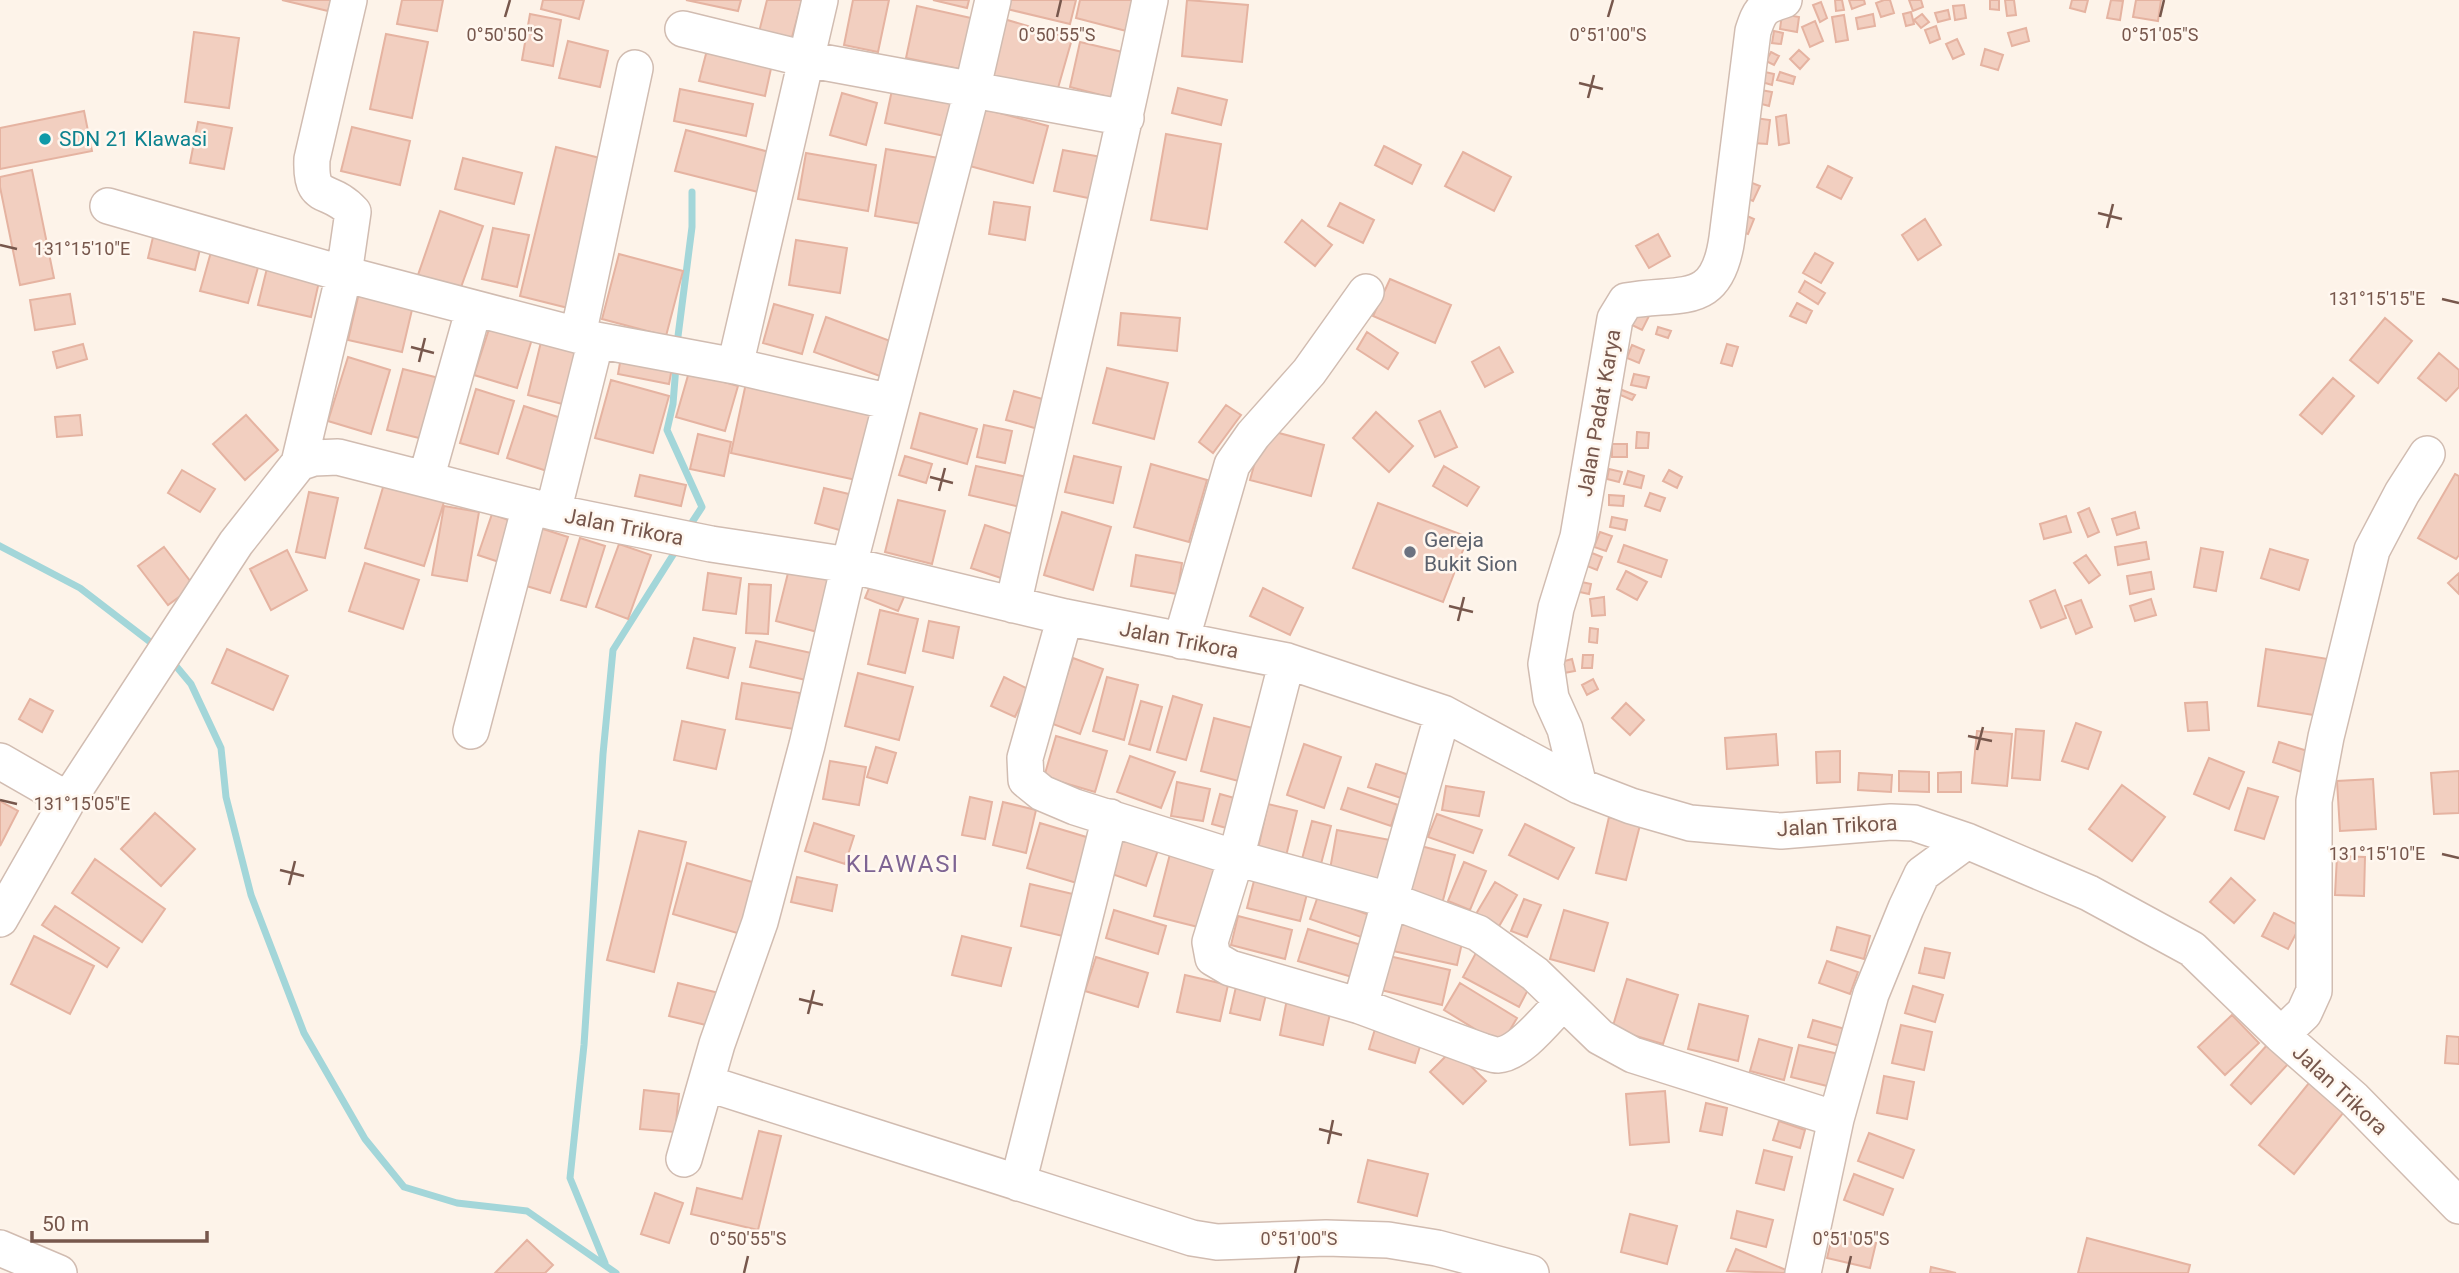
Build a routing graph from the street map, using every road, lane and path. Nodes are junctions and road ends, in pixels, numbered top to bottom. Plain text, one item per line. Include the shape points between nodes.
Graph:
1 (349, 0) edge
2 (820, 0) edge
3 (993, 0) edge
4 (1150, 0) edge
5 (1784, 0) edge
6 (683, 29) dead end
7 (806, 59) junction
8 (635, 68) dead end
9 (972, 91) junction
10 (1126, 118) junction
11 (108, 206) dead end
12 (344, 274) junction
13 (1366, 292) dead end
14 (474, 308) junction
15 (587, 337) junction
16 (735, 366) junction
17 (891, 402) junction
18 (2427, 454) dead end
19 (299, 463) junction
20 (426, 479) junction
21 (541, 509) junction
22 (849, 565) junction
23 (1013, 605) junction
24 (1065, 617) junction
25 (1181, 640) junction
26 (1287, 661) junction
27 (1443, 713) junction
28 (471, 731) dead end
29 (0, 761) edge
30 (1579, 786) junction
31 (68, 800) junction
32 (1110, 817) junction
33 (1967, 841) junction
34 (1236, 858) junction
35 (1389, 900) junction
36 (0, 919) edge
37 (1563, 1002) junction
38 (1360, 1006) junction
39 (2281, 1035) junction
40 (713, 1085) junction
41 (1836, 1119) junction
42 (684, 1159) dead end
43 (1018, 1183) junction
44 (2459, 1206) edge
45 (0, 1248) edge
46 (59, 1273) edge
47 (1531, 1273) edge
48 (1803, 1273) edge

1 - 12 street via 311,180 318,190 353,212
2 - 7 street
3 - 9 street
4 - 10 street
5 - 30 street, Jalan Padat Karya via 1759,12 1753,31 1724,260 1718,275 1709,286 1693,293 1626,301 1615,319 1578,537 1556,608 1546,664 1551,698 1565,729
6 - 7 street
7 - 9 street
7 - 16 street
8 - 15 street
9 - 10 street
9 - 17 street
10 - 23 street
11 - 12 street
12 - 14 street
12 - 19 street
13 - 25 street via 1309,372 1232,465
14 - 15 street
14 - 20 street
15 - 16 street
15 - 21 street
16 - 17 street
17 - 22 street
18 - 39 street via 2372,550 2360,593 2314,801 2314,991 2304,1013
19 - 20 street, Jalan Trikora via 338,457
19 - 31 street via 236,543
20 - 21 street, Jalan Trikora
21 - 22 street, Jalan Trikora via 711,544
21 - 28 street
22 - 23 street, Jalan Trikora
22 - 40 street via 807,745
23 - 24 street, Jalan Trikora
24 - 25 street, Jalan Trikora
24 - 32 street via 1025,758 1026,780 1042,793
25 - 26 street, Jalan Trikora
26 - 27 street, Jalan Trikora
26 - 34 street
27 - 30 street, Jalan Trikora
27 - 35 street
29 - 31 street
30 - 33 street, Jalan Trikora via 1690,823 1781,831 1914,823
31 - 36 street
32 - 34 street
32 - 43 street
33 - 39 street, Jalan Trikora via 2089,893 2192,949
33 - 41 street via 1923,874 1906,908 1871,994
34 - 35 street
34 - 38 street via 1210,942 1213,958 1230,968
35 - 37 street via 1478,933 1535,974
35 - 38 street
37 - 38 street via 1515,1049 1499,1055
37 - 41 street via 1600,1037 1633,1055
39 - 44 street, Jalan Trikora via 2354,1099
40 - 42 street
40 - 43 street
41 - 48 street
43 - 47 street via 1192,1238 1388,1240
45 - 46 street

